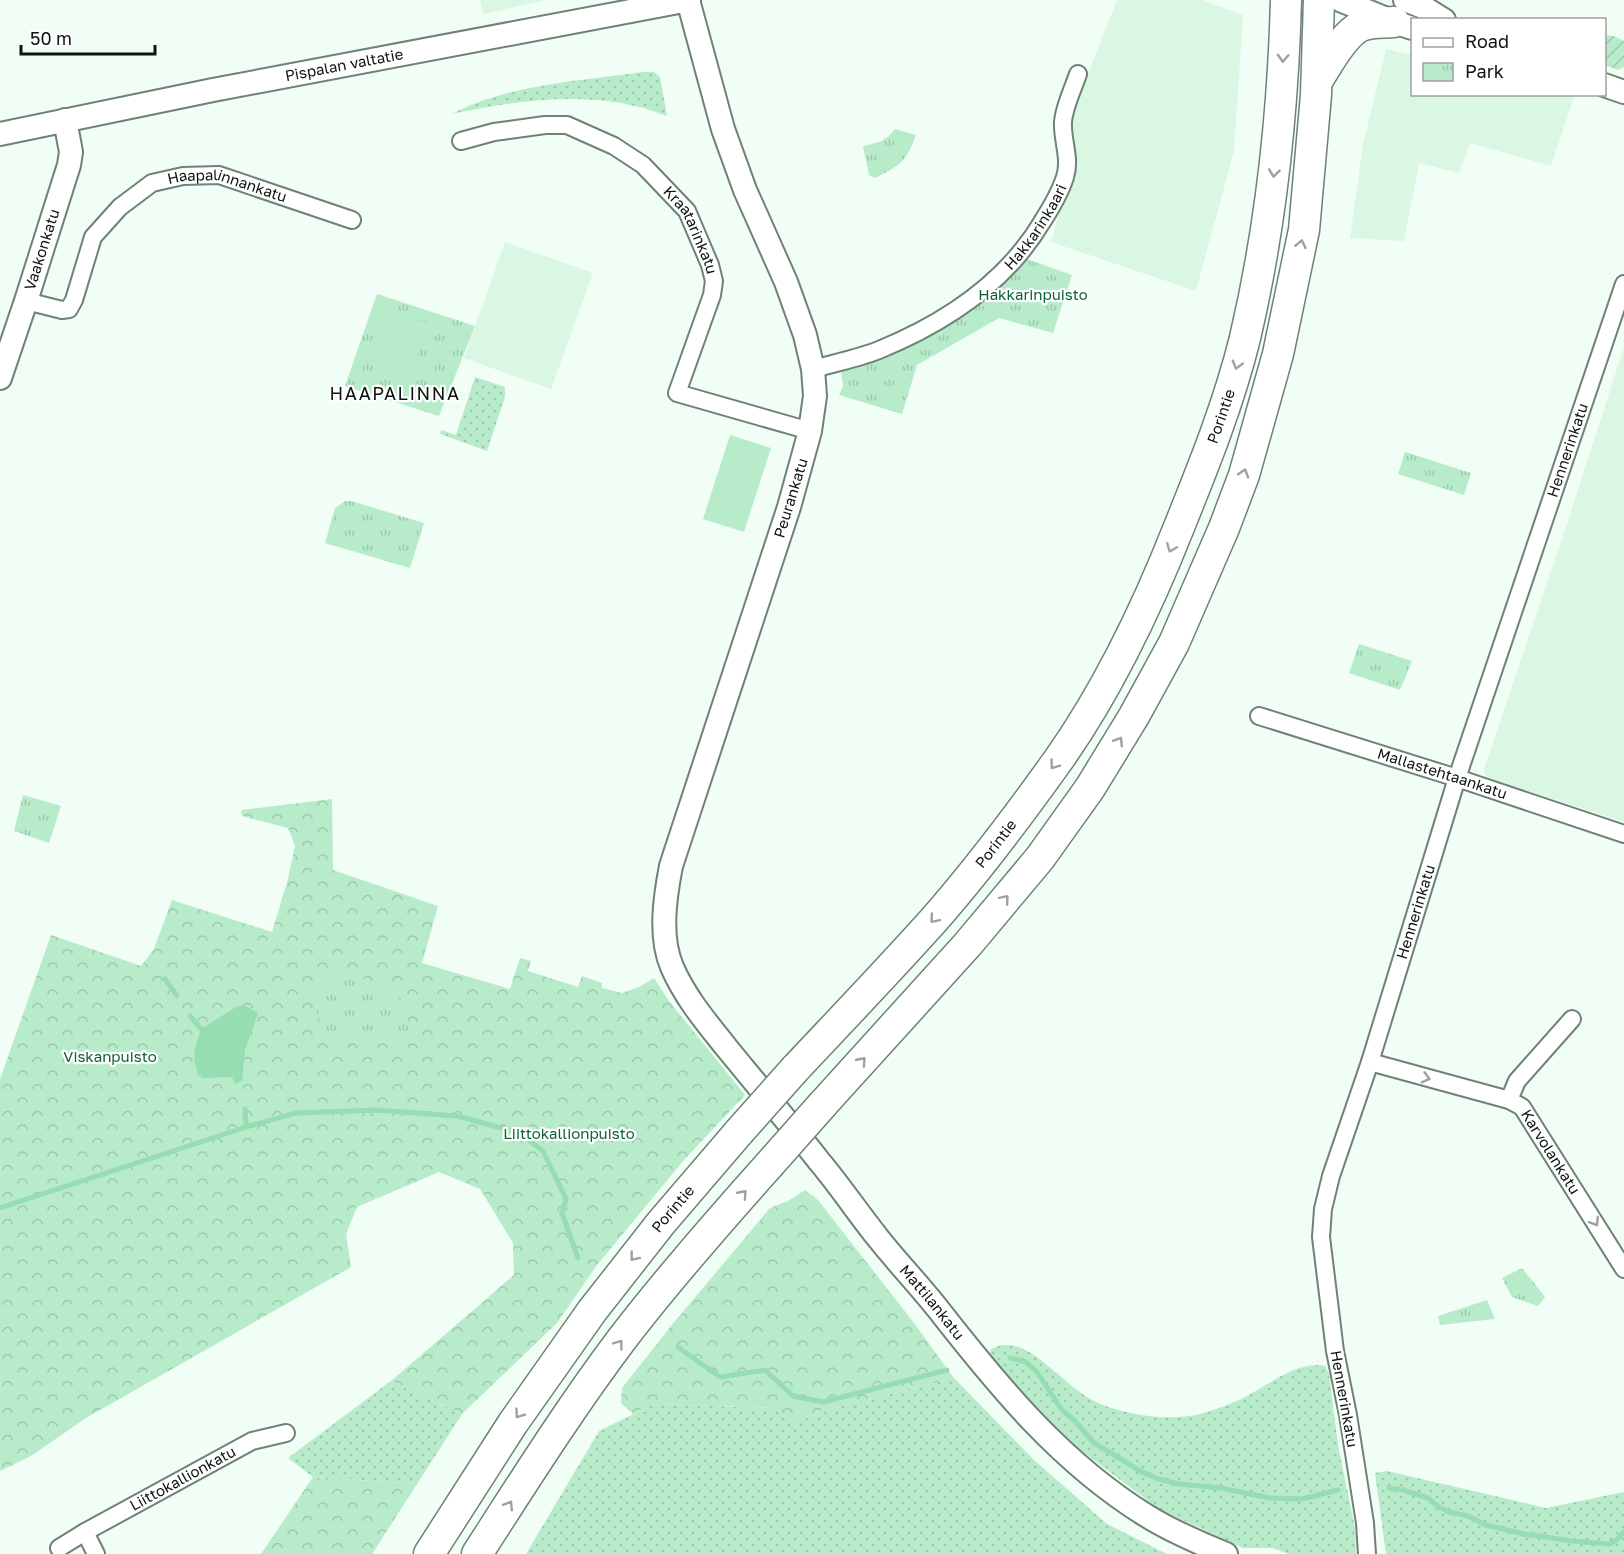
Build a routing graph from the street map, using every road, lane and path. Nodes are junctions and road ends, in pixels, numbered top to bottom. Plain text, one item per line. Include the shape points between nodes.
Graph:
1 (688, 0) edge
2 (1286, 0) edge
3 (1319, 0) edge
4 (1340, 0) edge
5 (1404, 17) edge
6 (1441, 18) edge
7 (1078, 74) dead end
8 (1317, 81) junction
9 (1606, 85) edge
10 (1624, 92) edge
11 (65, 120) junction
12 (0, 134) edge
13 (461, 141) dead end
14 (352, 220) dead end
15 (1624, 284) edge
16 (26, 301) junction
17 (813, 369) junction
18 (0, 378) edge
19 (810, 431) junction
20 (1260, 716) dead end
21 (1457, 778) junction
22 (1624, 834) edge
23 (687, 996) joint
24 (1572, 1019) dead end
25 (1370, 1062) junction
26 (1509, 1100) junction
27 (1624, 1269) edge
28 (286, 1433) dead end
29 (85, 1532) junction
30 (58, 1548) dead end
31 (96, 1554) edge
32 (429, 1554) edge
33 (477, 1554) edge
34 (1226, 1554) edge
35 (1368, 1554) edge

1 - 11 street, Pispalan valtatie
1 - 17 street, Peurankatu via 723,129 794,302
2 -> 32 highway, Porintie, bridge via 1270,206 1245,339 1209,453 1164,565 1137,626 1097,699 1011,825 933,921 739,1132 592,1311 513,1423
3 - 8 highway
4 - 5 street
5 - 6 street via 1423,7
5 - 8 highway via 1371,23 1354,31
7 - 17 street, Hakkarinkaari via 1063,122 1066,175 1052,206 1011,264 993,283 942,320 878,351
33 -> 8 highway, bridge via 546,1446 622,1340 694,1250 1040,858 1090,788 1134,716 1174,643 1224,528 1262,415 1304,230
9 - 10 street
11 - 12 street, Pispalan valtatie
11 - 16 street, Vaakonkatu via 71,152 69,165
13 - 19 street, Kraatarinkatu via 494,132 567,124 643,165 687,211 714,281 677,393
14 - 16 street, Haapalinnankatu via 219,175 183,176 152,183 120,207 93,237 69,309
15 - 21 street, Hennerinkatu
16 - 18 street, Vaakonkatu
17 - 19 street, Peurankatu via 815,396
19 - 23 street, Peurankatu via 789,507 671,866 665,898 667,945 670,964
20 - 21 street, Mallastehtaankatu
21 - 22 street, Mallastehtaankatu
21 - 25 street, Hennerinkatu
23 - 34 street, Mattilankatu via 1021,1411 1057,1447 1137,1509
24 - 26 street via 1517,1081
25 -> 26 street, Karvolankatu
25 - 35 street, Hennerinkatu via 1331,1176 1321,1237
26 -> 27 street, Karvolankatu via 1522,1107
28 - 29 street, Liittokallionkatu via 252,1441
29 - 30 street, Liittokallionkatu
29 - 31 street

